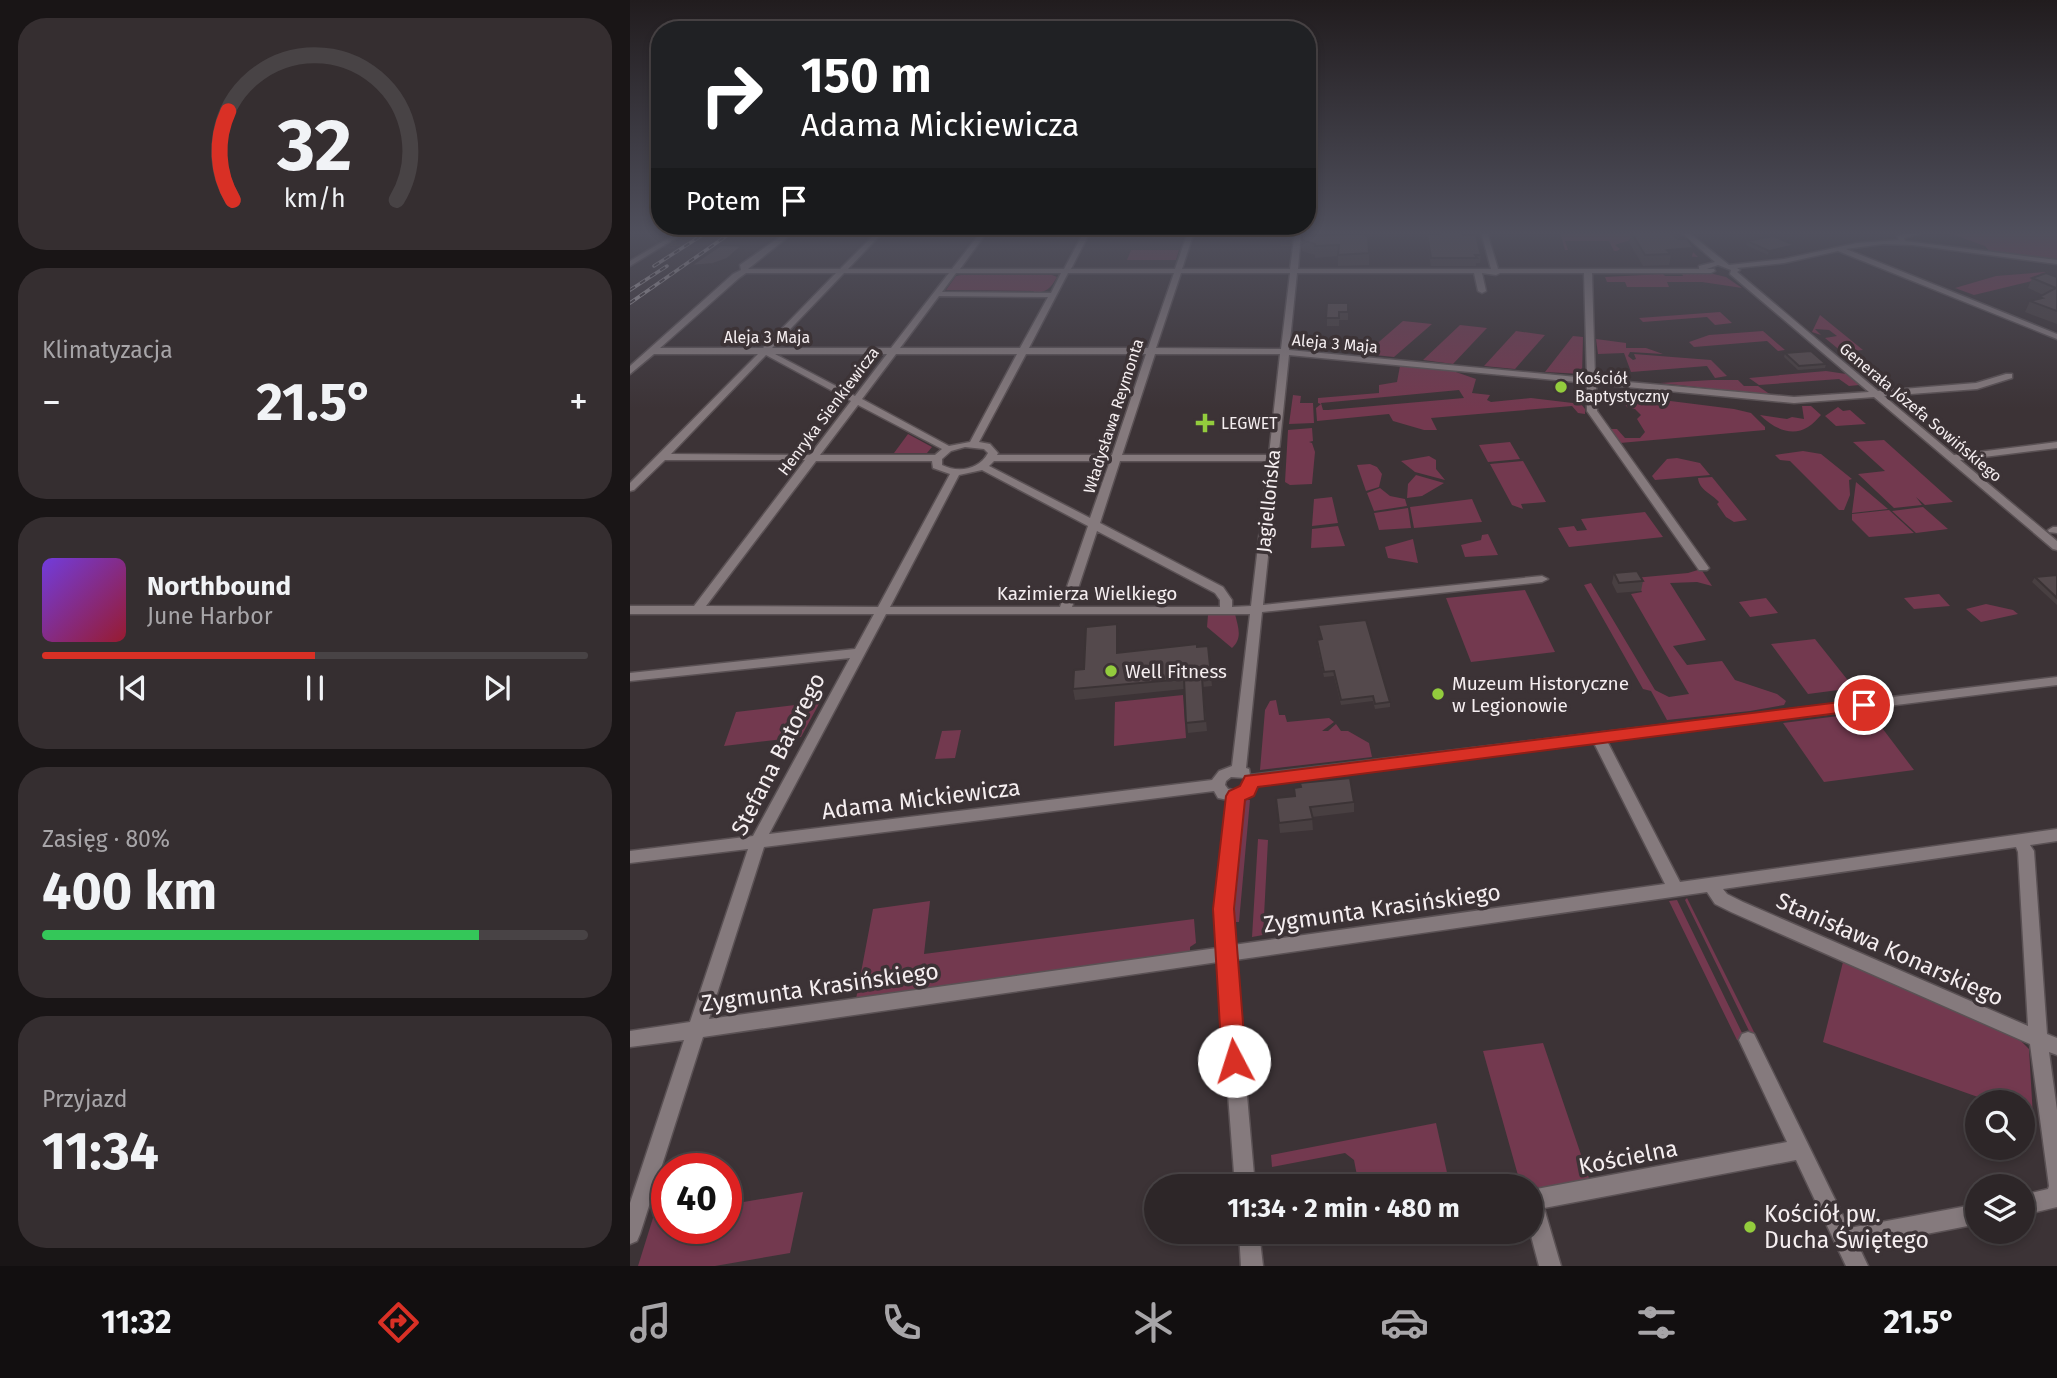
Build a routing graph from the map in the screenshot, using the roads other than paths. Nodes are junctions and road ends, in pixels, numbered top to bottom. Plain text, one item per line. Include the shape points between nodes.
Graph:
1 (720, 291) edge
2 (824, 291) edge
3 (939, 291) edge
4 (1055, 291) edge
5 (1169, 291) edge
6 (1291, 291) edge
7 (1588, 291) edge
8 (1755, 291) edge
9 (1943, 291) edge
10 (937, 294) junction
11 (1053, 295) junction
12 (2057, 337) edge
13 (654, 351) junction
14 (766, 351) junction
15 (894, 351) junction
16 (1022, 351) junction
17 (1151, 351) junction
18 (1283, 352) junction
19 (630, 371) edge
20 (2009, 376) dead end
21 (1591, 381) junction
22 (1876, 394) junction
23 (856, 401) junction
24 (973, 443) junction
25 (2057, 445) edge
26 (948, 449) junction
27 (663, 457) junction
28 (813, 457) junction
29 (937, 458) junction
30 (992, 458) junction
31 (1116, 458) junction
32 (1272, 458) junction
33 (1952, 458) junction
34 (982, 466) junction
35 (631, 471) edge
36 (646, 471) junction
37 (956, 472) junction
38 (630, 488) edge
39 (1094, 525) junction
40 (2057, 547) edge
41 (1703, 568) dead end
42 (1542, 579) dead end
43 (1256, 609) junction
44 (630, 610) edge
45 (697, 610) junction
46 (881, 611) junction
47 (1065, 611) junction
48 (1226, 611) junction
49 (858, 653) junction
50 (630, 677) edge
51 (2057, 681) edge
52 (1598, 738) junction
53 (1245, 776) junction
54 (1217, 785) junction
55 (1236, 796) junction
56 (2057, 835) edge
57 (2020, 841) junction
58 (758, 842) junction
59 (630, 857) edge
60 (1712, 885) junction
61 (1676, 890) junction
62 (1225, 956) junction
63 (697, 1029) junction
64 (2038, 1038) junction
65 (630, 1039) edge
66 (1748, 1040) dead end
67 (2057, 1047) edge
68 (1801, 1149) junction
69 (1244, 1174) edge
70 (2057, 1181) edge
71 (2057, 1192) edge
72 (2035, 1202) edge
73 (1965, 1216) edge
74 (630, 1234) edge
75 (1844, 1239) junction
76 (1250, 1244) edge
77 (1252, 1266) edge
78 (1550, 1266) edge
79 (1857, 1266) edge

1 - 13 street
2 - 14 street
3 - 10 street, Henryka Sienkiewicza
4 - 11 street
5 - 17 street, Władysława Reymonta
6 - 18 street, Jagiellońska
7 - 21 street
8 - 22 street, Generała Józefa Sowińskiego
9 - 12 street
10 - 11 street
10 - 15 street, Henryka Sienkiewicza
11 - 16 street
13 - 14 street, Aleja 3 Maja
13 - 19 street
14 - 15 street, Aleja 3 Maja
14 - 23 street
14 - 27 street
15 - 16 street, Aleja 3 Maja
15 - 23 street, Henryka Sienkiewicza
16 - 17 street, Aleja 3 Maja
16 - 24 street
17 - 18 street, Aleja 3 Maja
17 - 31 street, Władysława Reymonta
18 - 21 street, Aleja 3 Maja
18 - 32 street, Jagiellońska
20 - 22 street, Aleja 3 Maja via 1977,386
21 - 22 street, Aleja 3 Maja via 1779,400
21 - 41 street via 1596,418
22 - 33 street, Generała Józefa Sowińskiego
23 - 26 street
23 - 28 street, Henryka Sienkiewicza
24 - 26 street
24 - 30 street via 991,449
25 - 33 street
26 - 29 street
27 - 28 street
27 - 36 street
28 - 29 street
28 - 45 street, Henryka Sienkiewicza
29 - 37 street via 937,466
30 - 31 street
30 - 34 street
31 - 32 street
31 - 39 street, Władysława Reymonta
32 - 43 street, Jagiellońska
33 - 40 street, Generała Józefa Sowińskiego
34 - 37 street
34 - 39 street
35 - 36 street
36 - 38 street
37 - 46 street, Stefana Batorego
39 - 47 street, Władysława Reymonta
39 - 48 street via 1219,590
42 - 43 street, Kazimierza Wielkiego
43 - 48 street, Kazimierza Wielkiego
43 - 53 street, Jagiellońska
44 - 45 street, Kazimierza Wielkiego
45 - 46 street, Kazimierza Wielkiego
46 - 47 street, Kazimierza Wielkiego
46 - 49 street, Stefana Batorego
47 - 48 street, Kazimierza Wielkiego
49 - 50 street
49 - 58 street, Stefana Batorego
51 - 52 street
52 - 53 street
52 - 61 street
53 - 54 street via 1226,773
53 - 55 street via 1248,790
54 - 55 street via 1223,794
54 - 58 street, Adama Mickiewicza
55 - 62 street via 1224,909
56 - 57 street, Zygmunta Krasińskiego
57 - 60 street, Zygmunta Krasińskiego
57 - 64 street via 2026,851
58 - 59 street, Adama Mickiewicza
58 - 63 street, Stefana Batorego
60 - 61 street, Zygmunta Krasińskiego
60 - 64 street, Stanisława Konarskiego via 1721,899 1737,907
61 - 62 street, Zygmunta Krasińskiego
62 - 63 street, Zygmunta Krasińskiego
62 - 69 street
63 - 65 street, Zygmunta Krasińskiego
63 - 74 street, Stefana Batorego
64 - 67 street, Stanisława Konarskiego
64 - 70 street
66 - 68 street
68 - 75 street
68 - 78 street, Kościelna via 1532,1200
71 - 72 street via 2054,1198
73 - 75 street
75 - 79 street
76 - 77 street

